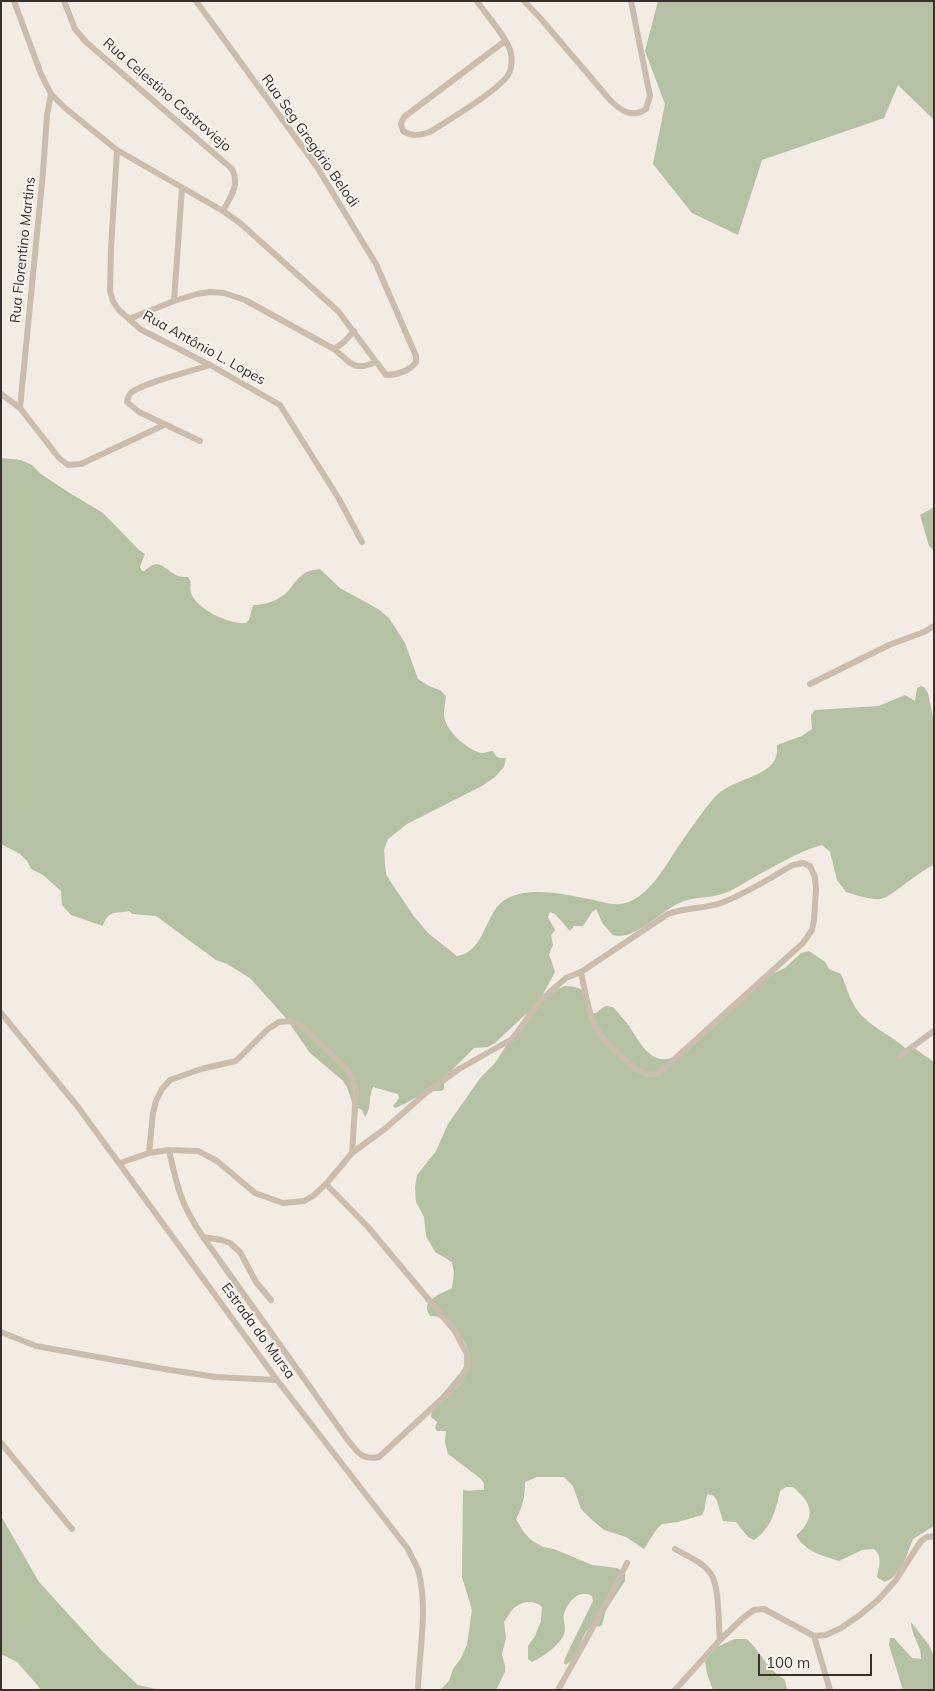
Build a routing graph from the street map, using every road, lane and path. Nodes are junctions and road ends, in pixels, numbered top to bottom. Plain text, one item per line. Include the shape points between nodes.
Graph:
1 (14, 1) edge
2 (64, 1) edge
3 (196, 1) edge
4 (477, 1) edge
5 (524, 1) edge
6 (631, 1) edge
7 (505, 40) junction
8 (51, 94) junction
9 (117, 150) junction
10 (182, 188) junction
11 (223, 210) junction
12 (174, 301) junction
13 (129, 319) junction
14 (354, 331) junction
15 (334, 349) junction
16 (376, 362) junction
17 (210, 365) junction
18 (1, 394) edge
19 (20, 408) junction
20 (164, 425) junction
21 (200, 441) dead end
22 (362, 542) dead end
23 (934, 626) edge
24 (810, 684) dead end
25 (581, 972) junction
26 (1, 1013) edge
27 (934, 1031) edge
28 (900, 1056) dead end
29 (169, 1150) junction
30 (149, 1153) junction
31 (352, 1153) junction
32 (120, 1163) junction
33 (326, 1184) junction
34 (203, 1237) junction
35 (271, 1300) dead end
36 (1, 1332) edge
37 (277, 1380) junction
38 (1, 1443) edge
39 (72, 1529) dead end
40 (934, 1536) edge
41 (675, 1549) dead end
42 (627, 1563) dead end
43 (814, 1636) junction
44 (720, 1640) junction
45 (418, 1690) edge
46 (558, 1690) edge
47 (675, 1690) edge
48 (830, 1690) edge

1 - 8 street
2 - 11 street, Rua Celestino Castroviejo via 75,29 86,42 232,169 236,185
3 - 16 street, Rua Seg Gregório Belodi via 317,167 376,264 416,356 416,362 410,369 392,375 386,375
4 - 7 street
5 - 6 street via 610,100 621,111 631,113 646,109 650,96
7 - 7 street via 512,62 507,77 430,132 419,136 403,131 404,117
8 - 9 street
8 - 19 street, Rua Florentino Martins
9 - 10 street
9 - 13 street, Rua Antônio L. Lopes via 110,290 118,309
10 - 11 street
10 - 12 street
11 - 14 street via 322,296
12 - 13 street
12 - 15 street via 210,292 235,296
13 - 17 street, Rua Antônio L. Lopes via 148,334
14 - 15 street
14 - 16 street
15 - 16 street via 360,368
17 - 20 street via 131,393 127,402 130,406
17 - 22 street, Rua Antônio L. Lopes via 280,405
18 - 19 street
19 - 20 street via 68,465 81,464
20 - 21 street
23 - 24 street
25 - 25 street via 668,914 719,904 793,864 810,866 815,877 814,920 812,930 803,943 658,1074 636,1069 610,1046 596,1028
25 - 31 street via 566,978 542,999 512,1039 459,1069
26 - 32 street, Estrada do Mursa
27 - 28 street
29 - 30 street
29 - 33 street via 198,1151 210,1156 255,1193 283,1203 304,1201
29 - 34 street via 179,1195
30 - 31 street via 156,1101 170,1080 236,1061 268,1029 279,1022 290,1021 300,1025 346,1068 352,1078 356,1092
30 - 32 street
31 - 33 street
32 - 37 street, Estrada do Mursa
33 - 34 street via 368,1227 455,1331 467,1354 467,1367 459,1383 379,1457 370,1459 361,1455 347,1439
34 - 35 street via 230,1243 240,1252 256,1282
36 - 37 street via 36,1346 170,1370 216,1377
37 - 45 street, Estrada do Mursa via 408,1549 418,1571 423,1597
38 - 39 street
40 - 43 street via 921,1541 879,1600 841,1628
41 - 44 street via 701,1564 711,1574 716,1591
42 - 46 street
43 - 44 street via 775,1614 759,1609 750,1612
43 - 48 street
44 - 47 street

